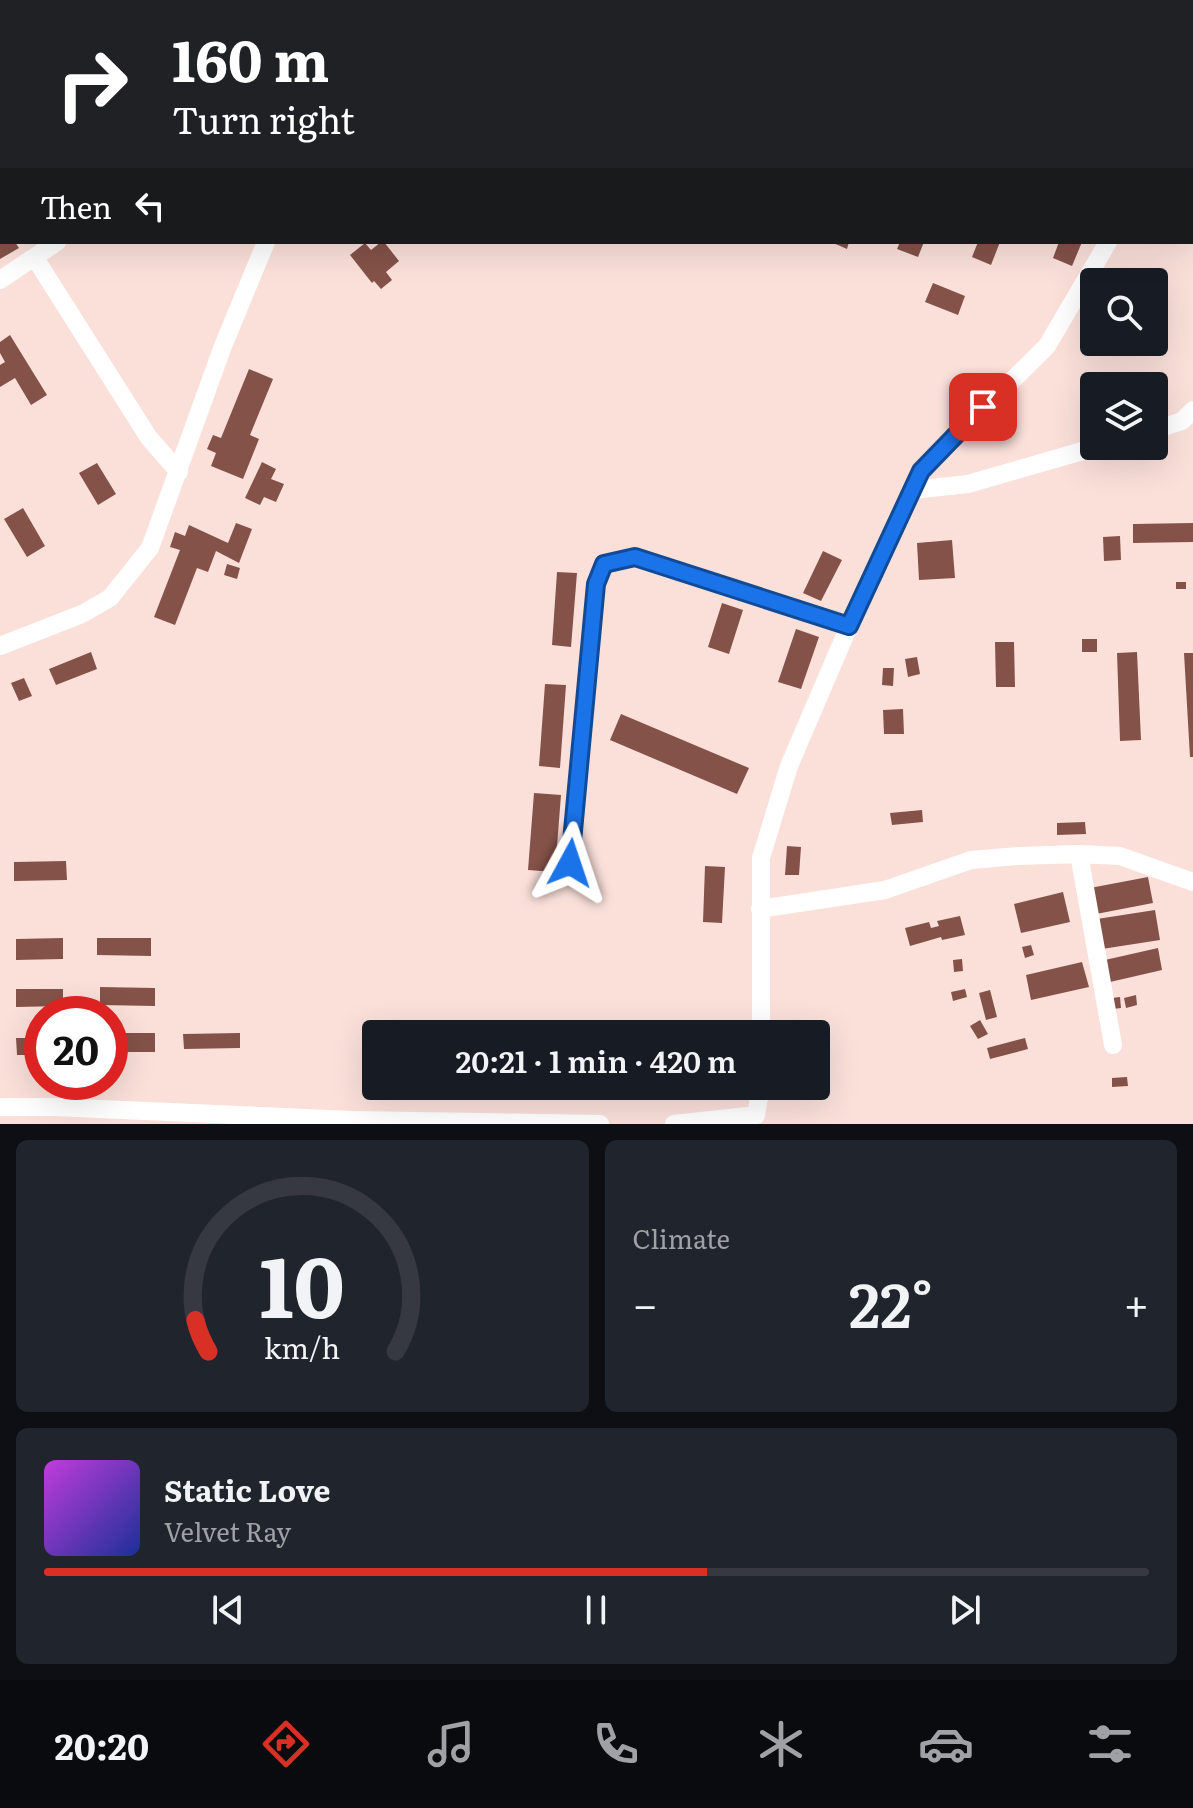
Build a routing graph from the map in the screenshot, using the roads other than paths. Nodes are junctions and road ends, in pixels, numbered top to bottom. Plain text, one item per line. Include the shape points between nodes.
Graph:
1 (54, 244) edge
2 (265, 244) edge
3 (1107, 244) edge
4 (35, 258) junction
5 (0, 280) edge
6 (1193, 410) edge
7 (1168, 426) edge
8 (1080, 452) edge
9 (179, 472) junction
10 (912, 490) junction
11 (849, 626) junction
12 (0, 646) edge
13 (1079, 854) junction
14 (570, 863) dead end
15 (1193, 882) edge
16 (760, 909) junction
17 (761, 1020) edge
18 (1113, 1045) dead end
19 (0, 1107) edge
20 (756, 1119) edge
21 (600, 1124) edge
22 (674, 1124) edge

1 - 4 street
2 - 9 street
3 - 10 street via 1047,346 921,471
4 - 5 street
4 - 9 street via 149,438
6 - 7 street
8 - 10 street via 968,484
9 - 12 street via 150,548 110,598
10 - 11 street
11 - 14 street via 635,557 604,564 596,584
11 - 16 street via 789,766 761,858
13 - 15 street via 1120,856
13 - 16 street via 971,860 885,890
13 - 18 street
16 - 17 street
19 - 21 street
20 - 22 street

